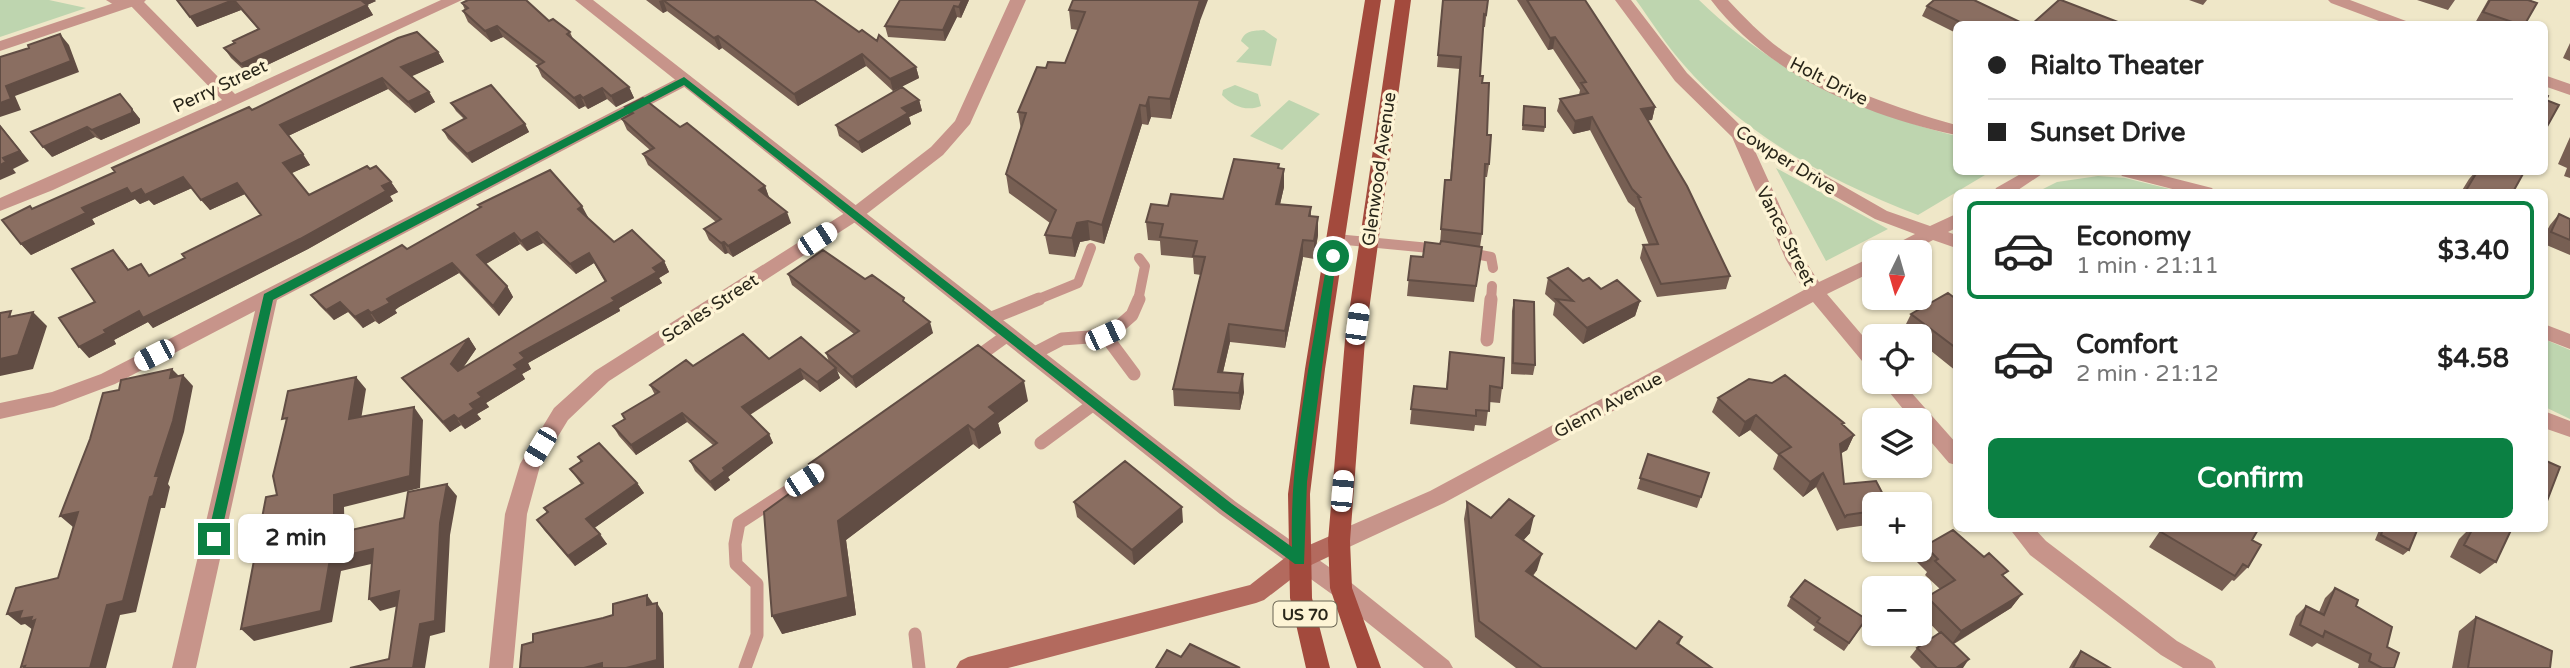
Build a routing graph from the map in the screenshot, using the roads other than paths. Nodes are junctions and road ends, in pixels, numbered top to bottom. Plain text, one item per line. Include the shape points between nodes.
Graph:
1 (114, 0) edge
2 (454, 0) edge
3 (583, 0) edge
4 (1018, 0) edge
5 (1373, 0) edge
6 (1403, 0) edge
7 (1623, 0) edge
8 (1719, 0) edge
9 (2336, 0) edge
10 (136, 1) edge
11 (2392, 21) edge
12 (0, 46) edge
13 (684, 80) junction
14 (2548, 82) edge
15 (2570, 90) edge
16 (233, 101) junction
17 (1953, 129) edge
18 (1739, 134) junction
19 (2031, 175) edge
20 (2140, 175) edge
21 (2007, 189) edge
22 (2194, 189) edge
23 (0, 205) edge
24 (854, 215) junction
25 (1953, 222) edge
26 (1933, 234) junction
27 (1336, 239) junction
28 (1921, 240) edge
29 (1953, 241) edge
30 (1368, 243) junction
31 (1091, 248) dead end
32 (1139, 258) dead end
33 (1493, 268) dead end
34 (1862, 269) edge
35 (1492, 286) dead end
36 (1815, 292) junction
37 (268, 297) junction
38 (989, 319) junction
39 (2548, 333) edge
40 (1009, 334) junction
41 (1105, 335) junction
42 (1487, 340) dead end
43 (2570, 342) edge
44 (1862, 348) edge
45 (1033, 354) junction
46 (960, 369) edge
47 (1135, 374) dead end
48 (1901, 394) edge
49 (1095, 402) junction
50 (0, 411) edge
51 (2548, 421) edge
52 (2570, 429) edge
53 (1041, 443) dead end
54 (1953, 454) edge
55 (833, 461) edge
56 (2024, 532) edge
57 (1339, 541) junction
58 (1299, 560) junction
59 (1341, 588) junction
60 (915, 634) dead end
61 (184, 668) edge
62 (501, 668) edge
63 (745, 668) edge
64 (919, 668) edge
65 (968, 668) edge
66 (1318, 668) edge
67 (1369, 668) edge
68 (1441, 668) edge
69 (2204, 668) edge

1 - 10 street
2 - 16 street, Perry Street
3 - 13 street
4 - 24 street, Scales Street via 962,124 937,151
5 - 27 main road, Glenwood Avenue / US 70
6 - 30 main road, Glenwood Avenue / US 70
7 - 18 street, Cowper Drive via 1681,77
8 - 17 street, Holt Drive via 1768,47 1815,76 1864,100
9 - 11 street
10 - 12 street
10 - 16 street
13 - 24 street
13 - 37 street
14 - 15 street
16 - 23 street, Perry Street
18 - 26 street, Cowper Drive via 1881,215
18 - 36 street, Vance Street via 1795,260
19 - 21 street
20 - 22 street
24 - 38 street
24 - 62 street, Scales Street via 602,376 561,414 530,464 516,514
25 - 26 street
26 - 28 street
26 - 29 street, Cowper Drive
27 - 30 lane
27 - 58 main road, Glenwood Avenue / US 70 via 1301,482
30 - 33 lane via 1463,251 1491,257
30 - 57 main road, Glenwood Avenue / US 70 via 1349,396
31 - 38 lane via 1078,283
32 - 41 lane via 1145,266 1140,302 1125,326
34 - 36 street, Glenn Avenue
35 - 42 lane
36 - 44 street, Vance Street
36 - 57 street, Glenn Avenue via 1437,497
37 - 50 street via 108,379 54,399
37 - 61 street
38 - 40 street
39 - 43 street
40 - 45 street
40 - 46 lane
41 - 45 lane via 1064,338
41 - 47 lane
45 - 49 street
48 - 54 street
49 - 53 lane
49 - 58 street
51 - 52 street
55 - 63 lane via 739,523 736,565 757,584 757,635
56 - 69 street via 2169,649
57 - 58 main road
57 - 59 main road, Glenwood Avenue / US 70
58 - 59 street
58 - 65 main road via 1255,593
58 - 66 main road, Glenwood Avenue / US 70 via 1301,598
59 - 67 main road, Glenwood Avenue / US 70
59 - 68 street
60 - 64 lane

